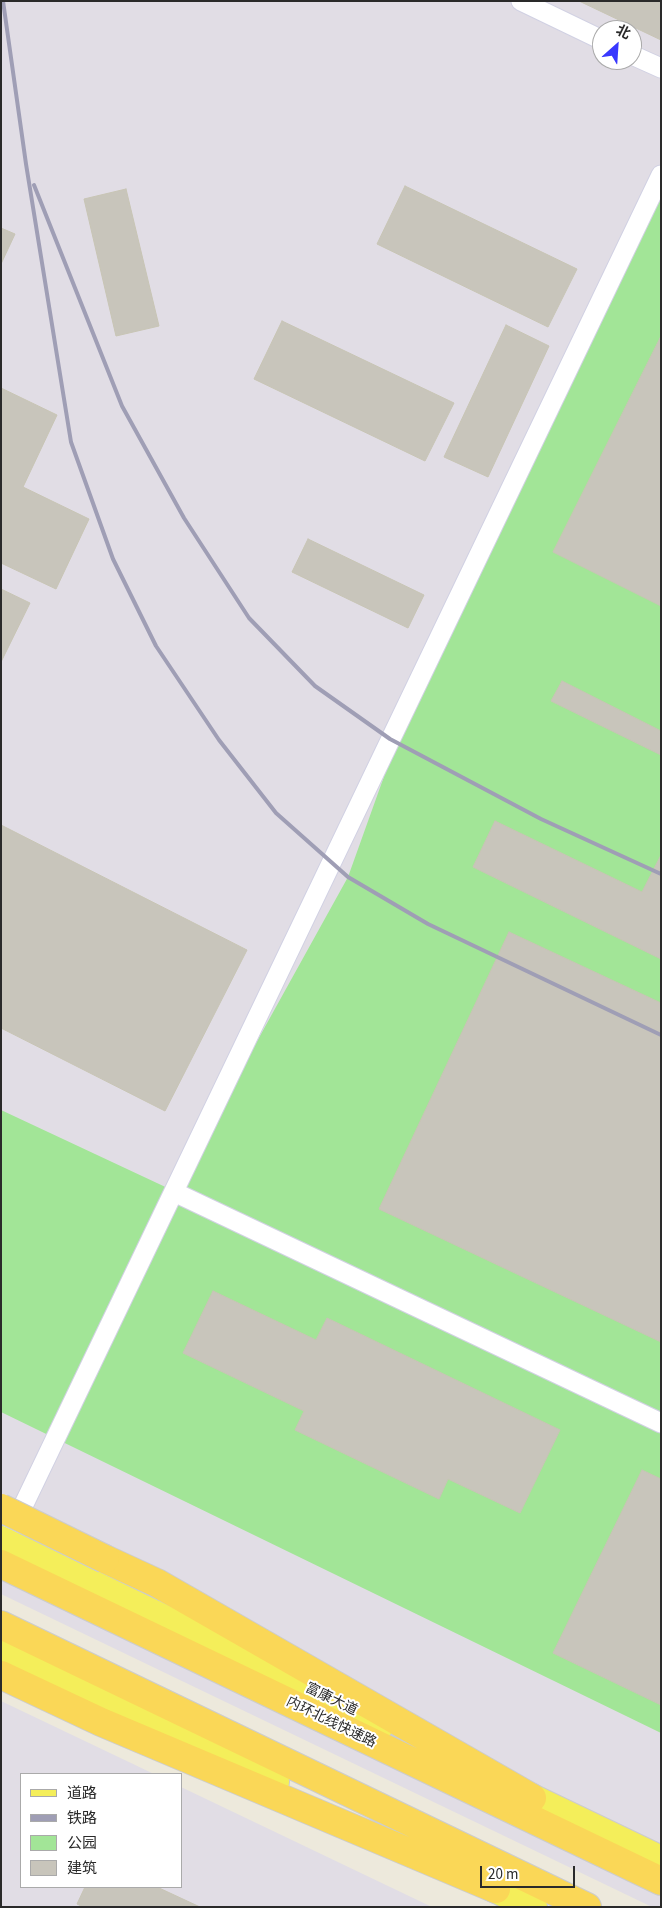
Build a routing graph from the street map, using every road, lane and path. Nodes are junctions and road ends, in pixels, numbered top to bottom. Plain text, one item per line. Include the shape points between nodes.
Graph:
1 (521, 1) edge
2 (592, 35) edge
3 (642, 59) edge
4 (661, 68) edge
5 (661, 175) edge
6 (174, 1192) junction
7 (661, 1423) edge
8 (1, 1508) edge
9 (3, 1549) edge
10 (1, 1625) edge
11 (1, 1651) edge
12 (1, 1675) edge
13 (532, 1798) junction
14 (661, 1860) edge
15 (661, 1881) edge
16 (496, 1889) junction
17 (533, 1907) edge
18 (587, 1907) edge

1 - 2 lane
3 - 4 lane
5 - 6 lane
6 - 7 lane
6 - 9 lane
8 - 13 highway, bridge via 157,1583
9 - 13 main road, 富康大道
9 - 15 highway, 内环北线快速路
10 - 18 highway
11 - 16 main road
12 - 16 highway via 101,1722
13 - 14 main road, 富康大道
16 - 17 main road

